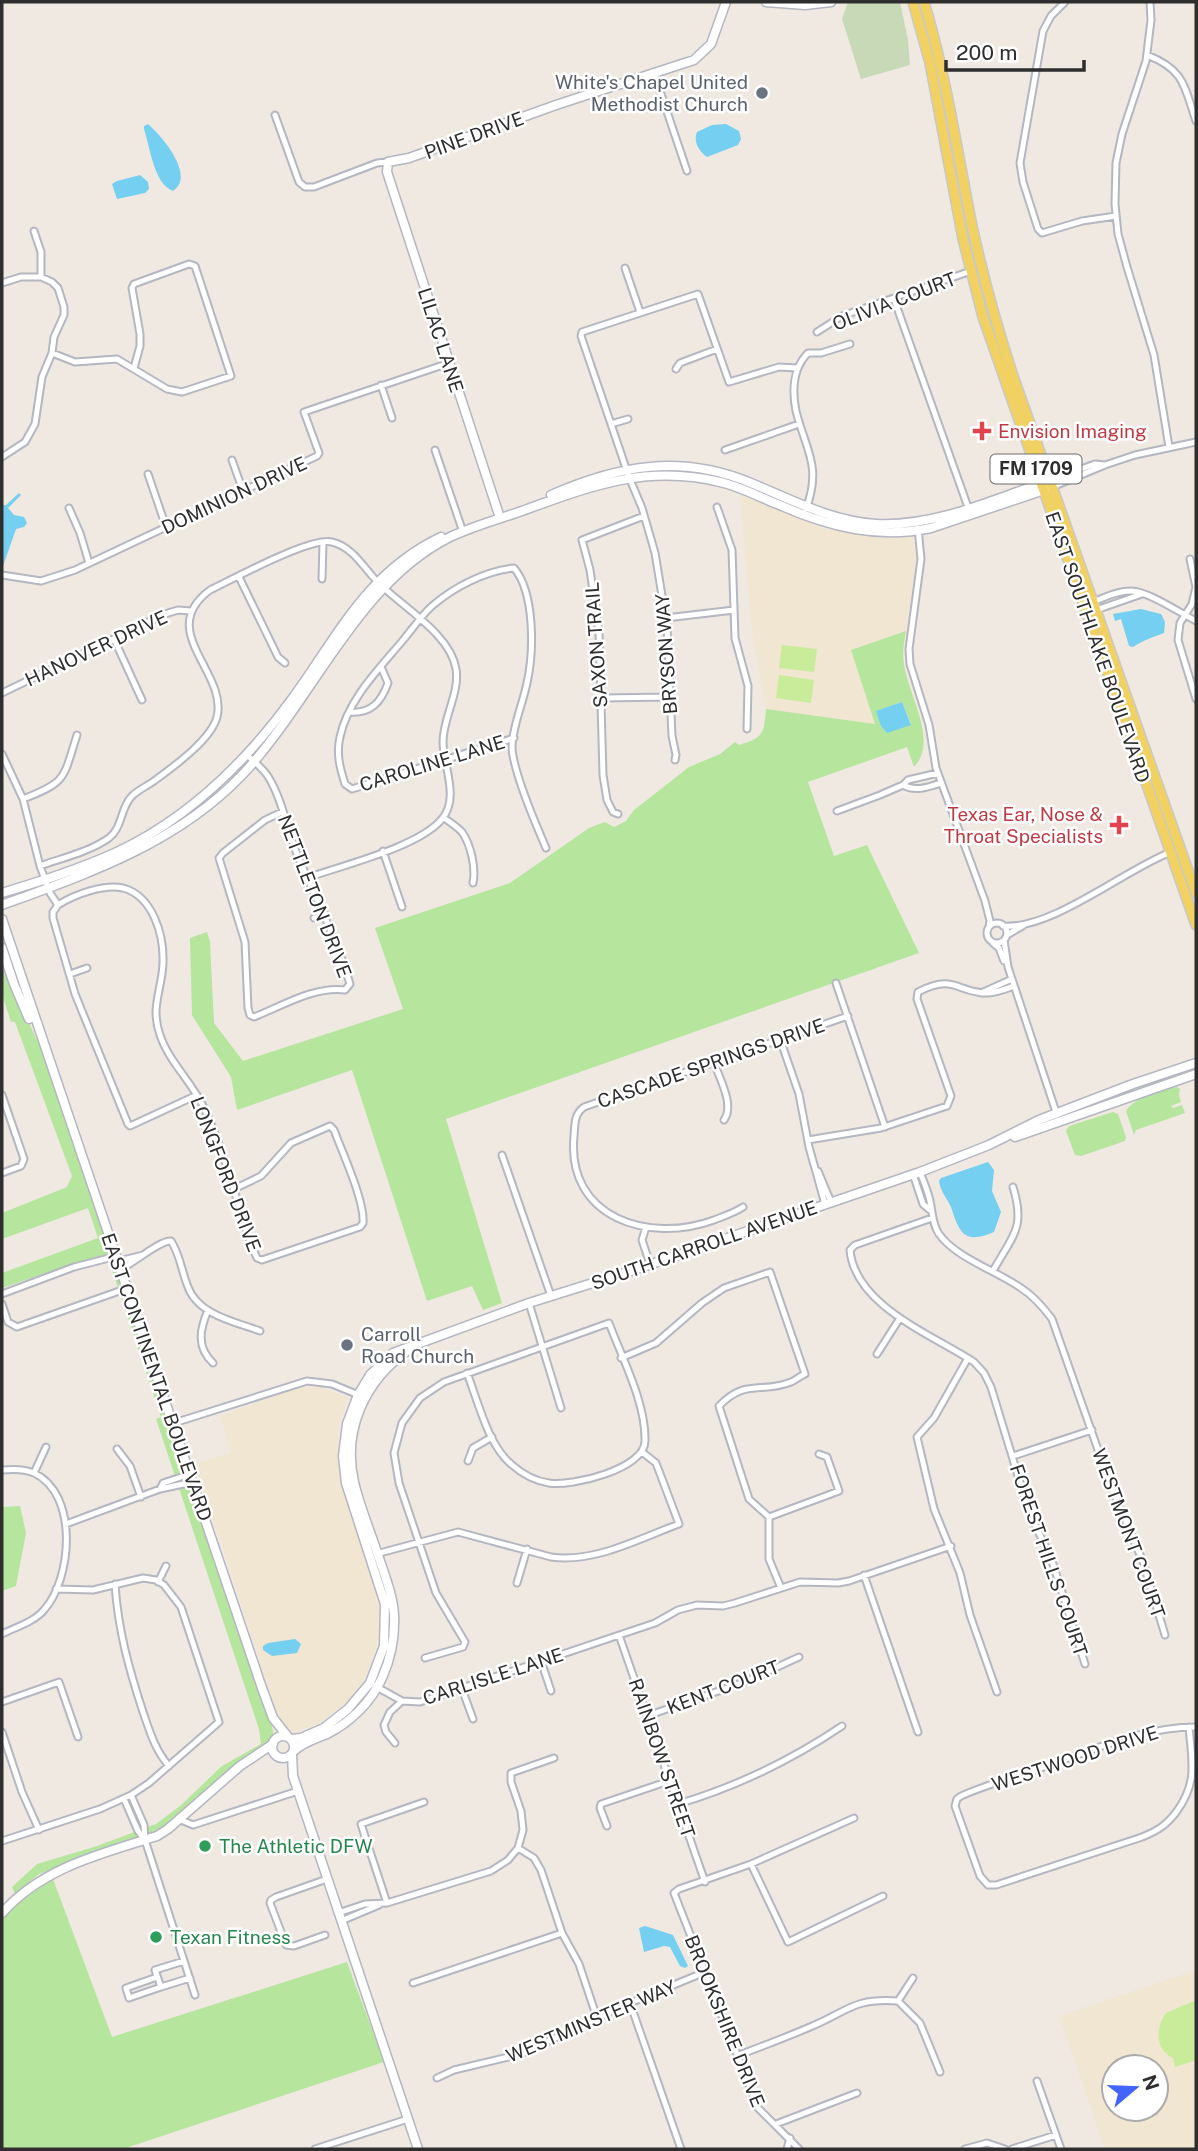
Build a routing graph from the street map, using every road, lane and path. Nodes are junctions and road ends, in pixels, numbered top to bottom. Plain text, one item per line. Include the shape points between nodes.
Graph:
1 (726, 2) edge
2 (766, 2) edge
3 (831, 2) edge
4 (913, 2) edge
5 (924, 2) edge
6 (1065, 2) edge
7 (1150, 2) edge
8 (1147, 55) junction
9 (654, 73) junction
10 (947, 95) junction
11 (936, 96) junction
12 (275, 115) dead end
13 (1196, 121) edge
14 (388, 162) junction
15 (687, 172) dead end
16 (1116, 216) junction
17 (34, 231) dead end
18 (625, 268) dead end
19 (971, 271) junction
20 (41, 277) junction
21 (2, 283) edge
22 (894, 299) junction
23 (992, 308) junction
24 (640, 312) junction
25 (817, 332) dead end
26 (850, 344) dead end
27 (717, 349) junction
28 (52, 353) junction
29 (449, 363) junction
30 (134, 368) junction
31 (676, 369) dead end
32 (797, 369) junction
33 (381, 385) junction
34 (392, 418) dead end
35 (628, 419) dead end
36 (611, 424) junction
37 (799, 424) junction
38 (1196, 442) edge
39 (1169, 447) junction
40 (435, 450) dead end
41 (725, 450) dead end
42 (2, 457) edge
43 (232, 460) dead end
44 (628, 473) junction
45 (148, 474) dead end
46 (1046, 485) junction
47 (243, 491) junction
48 (717, 507) dead end
49 (69, 508) dead end
50 (805, 512) junction
51 (970, 512) junction
52 (500, 516) junction
53 (644, 516) junction
54 (918, 526) junction
55 (166, 527) junction
56 (462, 529) junction
57 (323, 542) junction
58 (1190, 559) dead end
59 (89, 563) junction
60 (2, 575) edge
61 (239, 578) junction
62 (322, 579) dead end
63 (380, 585) junction
64 (1095, 606) junction
65 (734, 610) junction
66 (191, 611) junction
67 (1185, 615) junction
68 (666, 618) junction
69 (420, 620) junction
70 (1196, 621) edge
71 (114, 639) junction
72 (285, 663) dead end
73 (381, 667) junction
74 (2, 693) edge
75 (670, 697) junction
76 (601, 698) junction
77 (1196, 699) edge
78 (142, 700) dead end
79 (349, 712) junction
80 (747, 729) dead end
81 (77, 735) dead end
82 (514, 738) junction
83 (2, 754) edge
84 (250, 758) junction
85 (445, 759) junction
86 (675, 760) dead end
87 (938, 774) junction
88 (921, 778) junction
89 (941, 783) junction
90 (903, 785) junction
91 (920, 788) junction
92 (23, 799) junction
93 (282, 811) junction
94 (837, 811) dead end
95 (618, 814) dead end
96 (444, 818) junction
97 (546, 848) dead end
98 (1181, 849) junction
99 (383, 851) junction
100 (1170, 853) junction
101 (40, 866) junction
102 (307, 878) junction
103 (473, 883) dead end
104 (46, 884) junction
105 (2, 893) edge
106 (1196, 893) edge
107 (985, 901) junction
108 (2, 905) edge
109 (58, 905) junction
110 (402, 907) dead end
111 (325, 914) junction
112 (314, 918) dead end
113 (2, 919) edge
114 (1026, 923) junction
115 (1001, 925) junction
116 (1196, 925) edge
117 (989, 927) junction
118 (1005, 938) junction
119 (993, 943) junction
120 (2, 948) edge
121 (1008, 967) junction
122 (87, 968) dead end
123 (70, 974) junction
124 (1013, 983) junction
125 (836, 984) dead end
126 (848, 1016) junction
127 (40, 1037) junction
128 (780, 1039) junction
129 (714, 1062) junction
130 (1196, 1063) edge
131 (1196, 1074) edge
132 (1142, 1081) junction
133 (1117, 1090) junction
134 (2, 1095) edge
135 (197, 1095) junction
136 (1118, 1101) junction
137 (1093, 1110) junction
138 (1057, 1117) junction
139 (724, 1120) dead end
140 (885, 1127) junction
141 (808, 1140) junction
142 (502, 1155) dead end
143 (2, 1173) edge
144 (916, 1173) junction
145 (1013, 1187) dead end
146 (234, 1189) junction
147 (828, 1203) junction
148 (743, 1207) dead end
149 (932, 1218) junction
150 (646, 1227) junction
151 (119, 1262) junction
152 (650, 1264) junction
153 (993, 1271) junction
154 (128, 1288) junction
155 (2, 1294) edge
156 (551, 1296) junction
157 (529, 1303) junction
158 (2, 1304) edge
159 (208, 1310) junction
160 (900, 1318) junction
161 (260, 1331) dead end
162 (543, 1345) junction
163 (877, 1354) dead end
164 (621, 1358) junction
165 (968, 1358) junction
166 (213, 1363) dead end
167 (467, 1373) junction
168 (361, 1396) junction
169 (561, 1408) dead end
170 (174, 1423) junction
171 (1091, 1430) junction
172 (492, 1437) junction
173 (46, 1447) dead end
174 (117, 1449) dead end
175 (642, 1452) junction
176 (819, 1454) dead end
177 (1013, 1456) junction
178 (468, 1461) dead end
179 (2, 1470) edge
180 (34, 1473) junction
181 (192, 1478) junction
182 (141, 1497) junction
183 (769, 1517) junction
184 (66, 1524) junction
185 (419, 1542) junction
186 (951, 1546) junction
187 (527, 1549) junction
188 (374, 1555) junction
189 (166, 1566) dead end
190 (864, 1576) junction
191 (158, 1582) junction
192 (517, 1583) dead end
193 (115, 1584) junction
194 (781, 1588) junction
195 (56, 1589) junction
196 (2, 1634) edge
197 (619, 1635) junction
198 (1166, 1635) dead end
199 (799, 1657) dead end
200 (425, 1658) dead end
201 (541, 1661) junction
202 (1085, 1664) dead end
203 (373, 1685) junction
204 (463, 1689) junction
205 (551, 1691) dead end
206 (997, 1692) dead end
207 (402, 1700) junction
208 (2, 1702) edge
209 (647, 1716) junction
210 (273, 1718) junction
211 (473, 1719) dead end
212 (842, 1726) dead end
213 (1189, 1727) junction
214 (1196, 1727) edge
215 (2, 1732) edge
216 (918, 1732) dead end
217 (78, 1737) dead end
218 (289, 1738) junction
219 (273, 1742) junction
220 (395, 1743) dead end
221 (293, 1753) junction
222 (278, 1757) junction
223 (554, 1758) dead end
224 (251, 1759) junction
225 (169, 1766) junction
226 (293, 1776) junction
227 (669, 1781) junction
228 (298, 1791) junction
229 (127, 1797) junction
230 (424, 1802) dead end
231 (678, 1804) junction
232 (854, 1818) dead end
233 (181, 1820) junction
234 (607, 1826) dead end
235 (39, 1830) junction
236 (145, 1840) junction
237 (2, 1841) edge
238 (518, 1848) junction
239 (751, 1864) junction
240 (327, 1879) junction
241 (705, 1882) junction
242 (883, 1896) dead end
243 (387, 1903) junction
244 (2, 1913) edge
245 (340, 1917) junction
246 (562, 1933) junction
247 (325, 1935) dead end
248 (184, 1961) junction
249 (705, 1972) junction
250 (158, 1977) junction
251 (190, 1978) junction
252 (913, 1978) dead end
253 (413, 1983) dead end
254 (161, 1987) junction
255 (195, 1995) dead end
256 (898, 2001) junction
257 (630, 2003) junction
258 (597, 2018) junction
259 (739, 2055) junction
260 (940, 2072) dead end
261 (437, 2078) dead end
262 (1037, 2081) dead end
263 (857, 2093) dead end
264 (408, 2119) junction
265 (776, 2124) junction
266 (1056, 2135) junction
267 (790, 2138) junction
268 (316, 2149) edge
269 (418, 2149) edge
270 (681, 2149) edge
271 (787, 2149) edge
272 (799, 2149) edge
273 (965, 2149) edge
274 (1005, 2149) edge
275 (1012, 2149) edge
276 (1061, 2149) edge

1 - 9 main road, PINE DRIVE via 706,50 694,60
2 - 3 main road
4 - 11 main road, EAST SOUTHLAKE BOULEVARD / FM 1709
5 - 10 main road, EAST SOUTHLAKE BOULEVARD / FM 1709
6 - 16 street via 1043,31 1020,156 1023,182 1042,233
7 - 8 street
8 - 13 street via 1178,73
8 - 16 street via 1118,153
9 - 14 main road, PINE DRIVE
9 - 15 street
10 - 11 main road
10 - 23 main road, EAST SOUTHLAKE BOULEVARD / FM 1709
11 - 19 main road, EAST SOUTHLAKE BOULEVARD / FM 1709
12 - 14 street via 299,182 309,187
14 - 29 main road, LILAC LANE via 387,172
16 - 39 street via 1154,355
17 - 20 street via 41,252
18 - 24 street
19 - 22 street, OLIVIA COURT
19 - 23 main road via 980,278
19 - 46 main road, EAST SOUTHLAKE BOULEVARD / FM 1709 via 997,358
20 - 21 street
20 - 28 street via 58,288 64,307
22 - 25 street, OLIVIA COURT via 842,316
22 - 51 street
23 - 46 main road, EAST SOUTHLAKE BOULEVARD / FM 1709
24 - 27 street via 698,294
24 - 36 street, BRYSON WAY via 582,332
26 - 32 street via 808,353
27 - 31 street via 680,363
27 - 32 street via 729,382 779,367
28 - 30 street via 75,362 117,359
28 - 42 street via 42,377 35,424 25,442
29 - 33 street, DOMINION DRIVE
29 - 52 main road, LILAC LANE
30 - 30 street via 140,346 134,284 189,264 195,266 231,376 183,392 167,389
32 - 37 street via 794,401
33 - 34 street
33 - 47 street, DOMINION DRIVE via 304,412 319,455
35 - 36 street
36 - 44 street, BRYSON WAY
37 - 41 street
37 - 50 street via 815,474
38 - 39 street
39 - 46 street
40 - 56 street
43 - 47 street
44 - 50 main road via 663,465 711,470 750,482
44 - 52 main road via 599,475
44 - 53 street, BRYSON WAY
45 - 55 street
46 - 51 main road
46 - 64 main road, EAST SOUTHLAKE BOULEVARD / FM 1709
46 - 100 main road, EAST SOUTHLAKE BOULEVARD / FM 1709
47 - 55 street, DOMINION DRIVE
48 - 65 street via 732,551
49 - 59 street
50 - 54 main road via 862,527
51 - 54 main road
52 - 56 main road
53 - 68 street, BRYSON WAY
53 - 76 street, SAXON TRAIL via 582,540 599,632
54 - 87 street via 921,559 910,656
55 - 59 street, DOMINION DRIVE
56 - 63 main road via 407,556
57 - 61 street
57 - 62 street
57 - 63 street via 352,553
58 - 67 street via 1196,587
59 - 60 street, DOMINION DRIVE via 41,581
61 - 66 street via 210,590
61 - 72 street
63 - 69 street
63 - 84 main road via 361,599
64 - 67 street via 1142,594
64 - 98 main road, EAST SOUTHLAKE BOULEVARD / FM 1709
65 - 68 street
65 - 80 street via 736,649 748,687
66 - 71 street, HANOVER DRIVE via 164,614
66 - 101 street via 192,641 217,700 214,725 183,758 133,795 113,835
67 - 70 street
67 - 77 street via 1178,640
68 - 75 street, BRYSON WAY
69 - 73 street
69 - 82 street via 456,589 514,568 523,584 531,622 531,656
69 - 85 street via 447,647 457,672 444,727
71 - 74 street, HANOVER DRIVE
71 - 78 street
73 - 79 street
73 - 79 street via 386,689 370,710
75 - 76 street
75 - 86 street, BRYSON WAY
76 - 95 street, SAXON TRAIL via 603,775 610,806
79 - 85 street, CAROLINE LANE via 338,755 350,788
81 - 92 street via 58,783
82 - 85 street, CAROLINE LANE
82 - 97 street via 514,757
83 - 92 street
84 - 93 street, NETTLETON DRIVE via 268,776
84 - 104 main road via 156,830
85 - 96 street via 451,796
87 - 88 street
87 - 89 street
88 - 90 street
88 - 91 street
89 - 91 street
89 - 107 street
90 - 91 street
90 - 94 street
92 - 101 street
93 - 102 street, NETTLETON DRIVE
93 - 111 street, NETTLETON DRIVE via 219,858 245,942 247,1008 253,1017 312,994 350,987
96 - 99 street via 420,837
96 - 103 street via 465,839 475,871
98 - 100 street
98 - 106 main road, EAST SOUTHLAKE BOULEVARD / FM 1709
99 - 102 street
99 - 110 street
100 - 114 street via 1071,907
100 - 116 main road, EAST SOUTHLAKE BOULEVARD / FM 1709
101 - 104 street
102 - 111 street, NETTLETON DRIVE
104 - 105 main road
104 - 108 main road
104 - 109 street
107 - 115 street
107 - 117 street
109 - 123 street via 53,918
109 - 135 street, LONGFORD DRIVE via 115,886 136,894 149,907 163,964 155,1009 157,1027
111 - 112 street
113 - 127 main road, EAST CONTINENTAL BOULEVARD
114 - 115 street
114 - 118 street
115 - 117 street
115 - 118 street
117 - 119 street via 987,935
118 - 119 street
118 - 121 street
119 - 121 street
120 - 127 main road, EAST CONTINENTAL BOULEVARD
121 - 124 street
122 - 123 street
123 - 135 street via 130,1126
124 - 138 street
124 - 140 street via 981,993 950,983 918,992 951,1100 942,1108
125 - 126 street
126 - 128 street, CASCADE SPRINGS DRIVE
126 - 140 street
127 - 151 main road, EAST CONTINENTAL BOULEVARD
128 - 129 street, CASCADE SPRINGS DRIVE
128 - 141 street via 799,1094
129 - 139 street via 728,1103
129 - 150 street, CASCADE SPRINGS DRIVE via 584,1107 577,1114 573,1146 590,1198 604,1212
130 - 132 main road, SOUTH CARROLL AVENUE
131 - 136 main road, SOUTH CARROLL AVENUE
132 - 133 main road, SOUTH CARROLL AVENUE
132 - 136 main road
133 - 137 main road via 1111,1101
133 - 138 main road, SOUTH CARROLL AVENUE
134 - 143 street via 24,1159 20,1166
135 - 146 street, LONGFORD DRIVE
136 - 137 main road, SOUTH CARROLL AVENUE
137 - 138 main road, SOUTH CARROLL AVENUE
138 - 144 main road, SOUTH CARROLL AVENUE
140 - 141 street
141 - 147 street
142 - 156 street
144 - 147 main road, SOUTH CARROLL AVENUE
144 - 149 street via 923,1205
145 - 153 street via 1019,1222
146 - 146 street, LONGFORD DRIVE via 259,1259 363,1223 332,1127 291,1143 261,1175
147 - 152 main road, SOUTH CARROLL AVENUE
148 - 150 street via 690,1228
149 - 153 street, WESTMONT COURT via 944,1239
149 - 160 street via 850,1250 862,1281
150 - 152 street via 642,1240
151 - 154 main road, EAST CONTINENTAL BOULEVARD
151 - 155 street via 74,1267
151 - 159 street via 171,1241 192,1296
152 - 156 main road, SOUTH CARROLL AVENUE
153 - 171 street, WESTMONT COURT via 1033,1297 1052,1319
154 - 158 street via 17,1326 8,1322
154 - 170 main road, EAST CONTINENTAL BOULEVARD
156 - 157 main road, SOUTH CARROLL AVENUE
157 - 162 street
157 - 168 main road, SOUTH CARROLL AVENUE via 418,1343 395,1359
159 - 161 street
159 - 166 street via 200,1341
160 - 163 street
160 - 165 street
162 - 164 street via 609,1323
162 - 167 street
162 - 169 street
164 - 175 street via 638,1401 646,1443
164 - 183 street via 656,1343 724,1288 770,1272 805,1374 789,1383 746,1387 719,1406 749,1499
165 - 177 street, FOREST HILLS COURT via 980,1367 991,1387
165 - 186 street via 934,1418 917,1437 934,1509
167 - 172 street
167 - 185 street via 420,1398 398,1432 394,1464
168 - 170 street via 326,1382 307,1381
168 - 188 main road, SOUTH CARROLL AVENUE via 345,1434 344,1469
170 - 181 main road, EAST CONTINENTAL BOULEVARD
171 - 177 street
171 - 198 street, WESTMONT COURT
172 - 175 street via 510,1464 548,1483 586,1480 630,1463
172 - 178 street via 473,1448
173 - 180 street
174 - 182 street via 130,1465
175 - 187 street via 656,1462 679,1524 588,1558 551,1557
176 - 183 street via 827,1457 839,1491
177 - 202 street, FOREST HILLS COURT
179 - 180 street
180 - 184 street via 55,1491
181 - 182 street via 163,1483
181 - 210 main road, EAST CONTINENTAL BOULEVARD
182 - 184 street
183 - 194 street via 769,1559
184 - 195 street via 65,1555
185 - 187 street via 464,1532
185 - 188 street
185 - 200 street via 436,1593 464,1642 463,1647
186 - 190 street, CARLISLE LANE
186 - 206 street
187 - 192 street
188 - 203 main road, SOUTH CARROLL AVENUE via 386,1614 384,1646
189 - 191 street
190 - 194 street, CARLISLE LANE
190 - 216 street
191 - 193 street via 143,1578
191 - 225 street via 181,1607 218,1719 215,1727
193 - 195 street via 93,1590
193 - 225 street via 126,1663 155,1745
194 - 197 street, CARLISLE LANE via 735,1603 697,1605
195 - 196 street via 36,1619
197 - 201 street, CARLISLE LANE
197 - 209 street, RAINBOW STREET
199 - 209 street, KENT COURT via 747,1681
201 - 204 street, CARLISLE LANE
201 - 205 street
203 - 207 street, CARLISLE LANE
203 - 218 main road, SOUTH CARROLL AVENUE via 333,1721 315,1732
203 - 221 main road, SOUTH CARROLL AVENUE via 362,1708 347,1723 301,1744
204 - 207 street, CARLISLE LANE via 420,1702
204 - 211 street
207 - 220 street via 384,1725
208 - 217 street via 59,1682
209 - 227 street, RAINBOW STREET
210 - 218 main road, EAST CONTINENTAL BOULEVARD
210 - 219 main road, EAST CONTINENTAL BOULEVARD
212 - 231 street via 763,1770
213 - 213 street, WESTWOOD DRIVE via 1191,1790 1162,1828 1030,1875 996,1885 984,1882 955,1806 957,1799 1139,1735
213 - 214 street, WESTWOOD DRIVE
215 - 235 street
218 - 219 main road via 280,1736
218 - 221 main road
219 - 222 main road
219 - 224 main road
221 - 222 main road
221 - 226 main road
222 - 224 main road
222 - 226 main road
223 - 238 street via 516,1770 509,1777 523,1825
224 - 233 main road
225 - 229 street
226 - 228 main road
227 - 231 street, RAINBOW STREET
227 - 234 street via 601,1804
228 - 233 street via 193,1825
228 - 240 main road
229 - 235 street
229 - 236 street via 144,1825
230 - 243 street via 361,1824
231 - 241 street, RAINBOW STREET
232 - 239 street
233 - 236 main road
235 - 237 street
236 - 244 main road via 54,1871
236 - 248 street
238 - 243 street via 491,1871
238 - 246 street via 538,1863
239 - 241 street
239 - 242 street via 788,1942
240 - 245 main road
240 - 247 street via 276,1896 270,1903 286,1945
241 - 249 street, BROOKSHIRE DRIVE via 674,1893
243 - 245 street
245 - 264 main road
246 - 253 street
246 - 258 street via 579,1964
248 - 250 street via 155,1970
248 - 251 street
249 - 257 street, WESTMINSTER WAY
249 - 259 street, BROOKSHIRE DRIVE
250 - 254 street
250 - 254 street via 126,1987 129,1998
251 - 254 street
251 - 255 street
252 - 256 street
256 - 259 street via 850,2006
256 - 260 street via 920,2023
257 - 258 street, WESTMINSTER WAY
257 - 270 street
258 - 261 street, WESTMINSTER WAY via 521,2054
259 - 265 street, BROOKSHIRE DRIVE via 758,2108
262 - 266 street
263 - 265 street
264 - 268 street
264 - 269 main road
265 - 267 street, BROOKSHIRE DRIVE
266 - 275 street
266 - 276 street
267 - 271 street
267 - 272 street, BROOKSHIRE DRIVE
273 - 274 street via 987,2143

